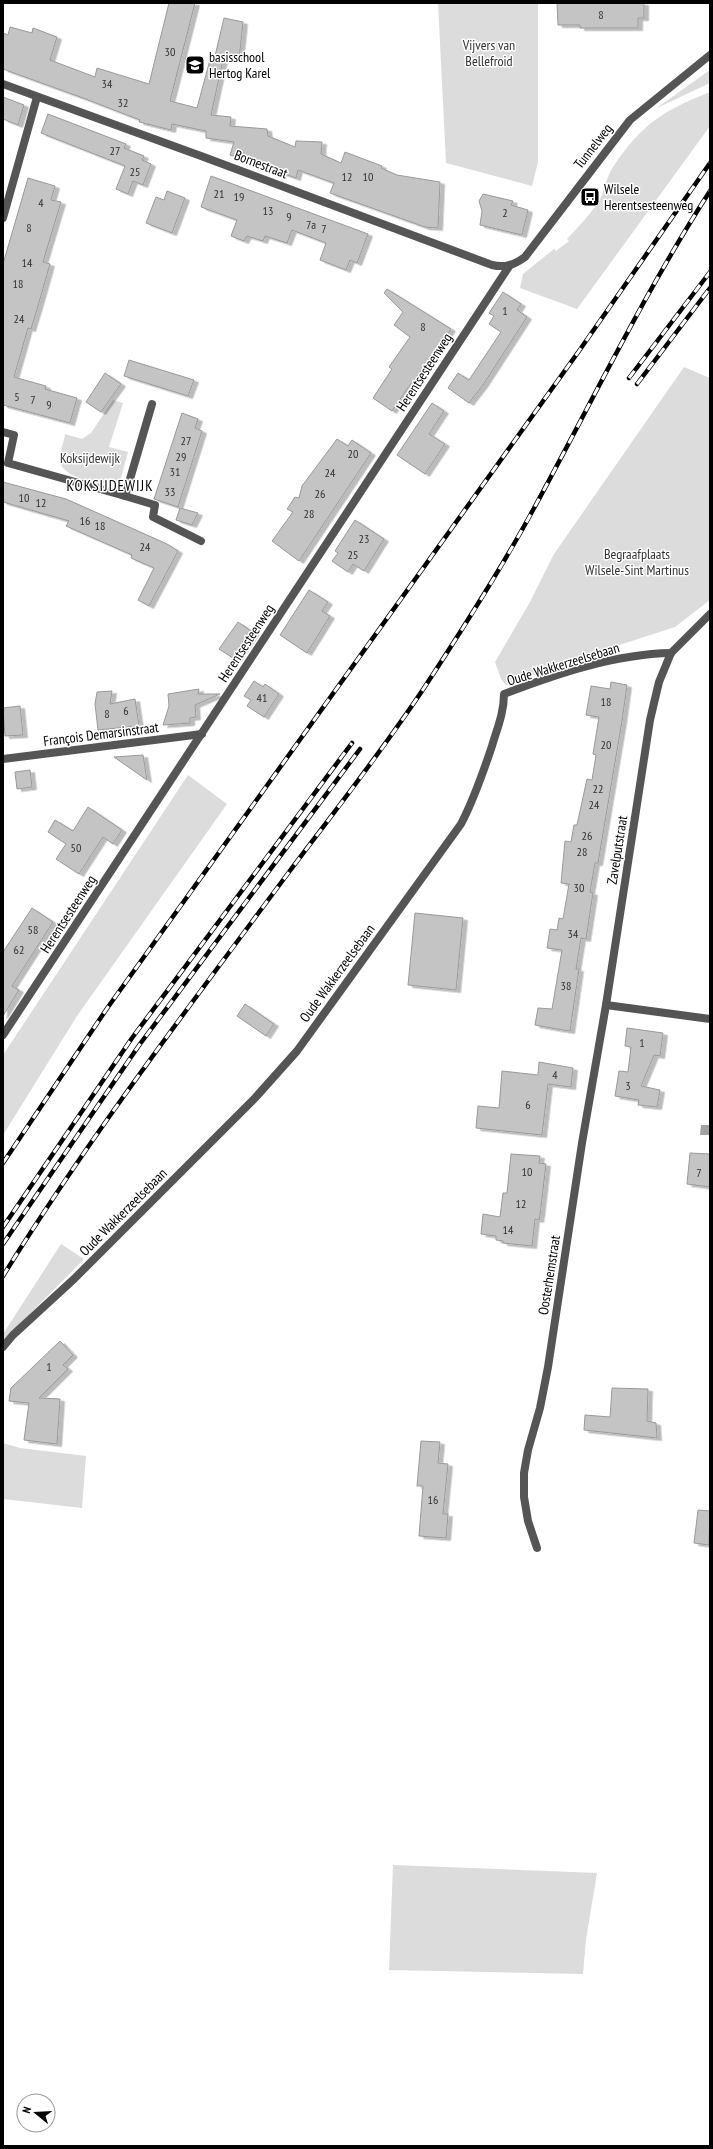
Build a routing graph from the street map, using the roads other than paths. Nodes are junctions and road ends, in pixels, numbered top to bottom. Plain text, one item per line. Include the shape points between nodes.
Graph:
1 (710, 55) edge
2 (3, 84) edge
3 (37, 97) junction
4 (3, 218) edge
5 (510, 265) junction
6 (152, 404) dead end
7 (3, 432) edge
8 (125, 496) junction
9 (201, 541) dead end
10 (710, 614) edge
11 (671, 653) junction
12 (202, 734) junction
13 (3, 759) edge
14 (606, 1005) junction
15 (710, 1018) edge
16 (3, 1035) edge
17 (3, 1347) edge
18 (537, 1548) dead end

1 - 5 street, Tunnelweg via 630,120 532,248 519,261
2 - 3 street, Bornestraat
3 - 4 street
3 - 5 street, Bornestraat via 492,265
5 - 12 street, Herentsesteenweg
6 - 8 street
7 - 8 street via 14,435 8,463
8 - 9 street via 155,505 153,517
10 - 11 street, Zavelputstraat
11 - 14 street, Zavelputstraat via 659,682 650,720
11 - 17 street, Oude Wakkerzeelsebaan via 645,653 579,669 504,694 504,708 487,761 474,800 461,824 297,1052 255,1098
12 - 13 street, François Demarsinstraat
12 - 16 street, Herentsesteenweg
14 - 15 street
14 - 18 street, Oosterhemstraat via 548,1367 524,1473 528,1521

